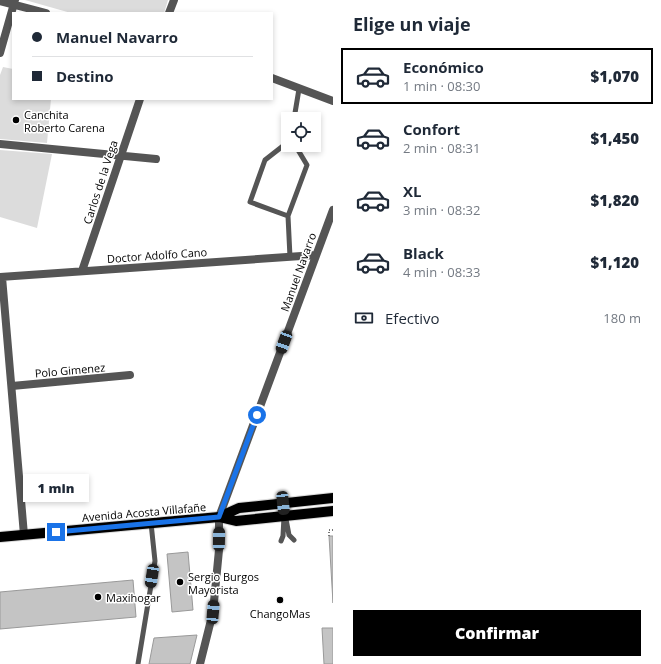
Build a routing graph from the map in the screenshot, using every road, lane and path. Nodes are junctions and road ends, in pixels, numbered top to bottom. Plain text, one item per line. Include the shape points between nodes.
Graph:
1 (174, 0) edge
2 (0, 1) edge
3 (14, 2) edge
4 (43, 12) edge
5 (169, 12) edge
6 (0, 53) edge
7 (273, 78) edge
8 (299, 89) junction
9 (140, 100) edge
10 (333, 101) edge
11 (295, 112) edge
12 (0, 144) edge
13 (281, 147) edge
14 (300, 152) edge
15 (120, 156) junction
16 (156, 159) dead end
17 (333, 210) edge
18 (288, 216) junction
19 (316, 255) junction
20 (290, 256) junction
21 (82, 271) junction
22 (1, 277) edge
23 (130, 375) dead end
24 (12, 386) junction
25 (333, 498) edge
26 (283, 503) junction
27 (333, 511) edge
28 (284, 516) junction
29 (219, 517) junction
30 (151, 523) junction
31 (333, 530) edge
32 (24, 535) junction
33 (329, 536) dead end
34 (0, 537) edge
35 (294, 540) dead end
36 (281, 541) dead end
37 (138, 664) edge
38 (200, 664) edge

1 - 5 street
2 - 3 street
3 - 4 street
3 - 6 street
7 - 8 street
8 - 10 street
8 - 11 lane
9 - 15 street, Carlos de la Vega
12 - 15 street
13 - 18 lane via 265,160 250,202
14 - 18 lane via 308,165
15 - 16 street
15 - 21 street, Carlos de la Vega
17 - 19 street, Manuel Navarro
18 - 20 lane
19 - 20 street, Doctor Adolfo Cano
19 - 29 street, Manuel Navarro
20 - 21 street, Doctor Adolfo Cano
21 - 22 street, Doctor Adolfo Cano
22 - 24 street
23 - 24 street, Polo Gimenez
24 - 32 street
25 - 26 main road, Avenida Acosta Villafañe
26 - 28 lane
26 - 29 main road, Avenida Acosta Villafañe via 239,508
27 - 28 main road, Avenida Acosta Villafañe
28 - 29 main road, Avenida Acosta Villafañe via 236,521
28 - 35 lane via 289,535
28 - 36 lane
29 - 30 main road, Avenida Acosta Villafañe
29 - 38 street, Manuel Navarro via 219,550 213,612
30 - 32 main road, Avenida Acosta Villafañe
30 - 37 lane via 155,561
31 - 33 path via 329,530
32 - 34 main road, Avenida Acosta Villafañe

